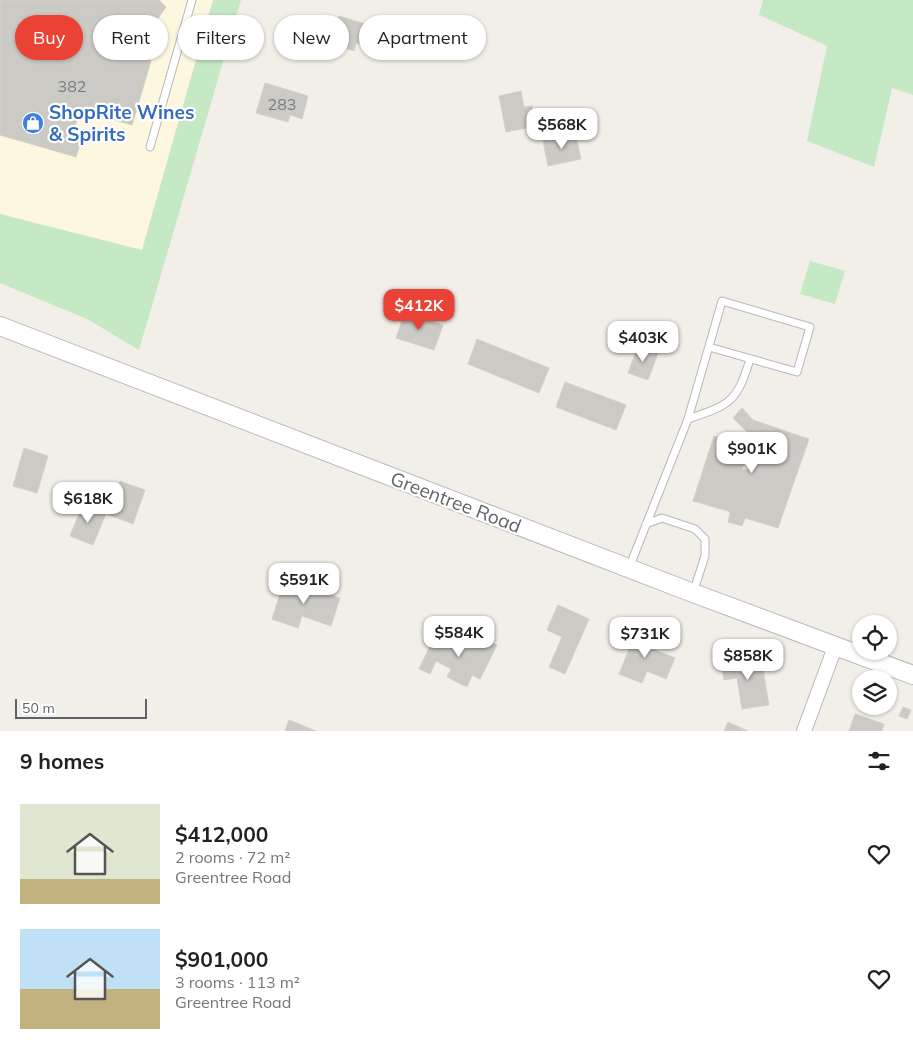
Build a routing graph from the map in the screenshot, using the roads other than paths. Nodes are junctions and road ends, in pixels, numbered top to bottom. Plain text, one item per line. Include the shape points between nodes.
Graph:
1 (192, 0) edge
2 (150, 147) dead end
3 (0, 326) edge
4 (708, 347) junction
5 (750, 359) junction
6 (688, 420) junction
7 (646, 524) junction
8 (629, 568) junction
9 (693, 593) junction
10 (836, 647) junction
11 (913, 675) edge
12 (804, 731) edge

1 - 2 lane
3 - 8 street, Greentree Road
4 - 5 lane
4 - 5 lane via 722,301 810,327 797,372
4 - 6 lane
5 - 6 lane via 743,383 735,396 723,406
6 - 7 lane
7 - 8 lane
7 - 9 lane via 662,518 695,529 705,538 705,556
8 - 9 street, Greentree Road
9 - 10 street, Greentree Road
10 - 11 street, Greentree Road
10 - 12 street

